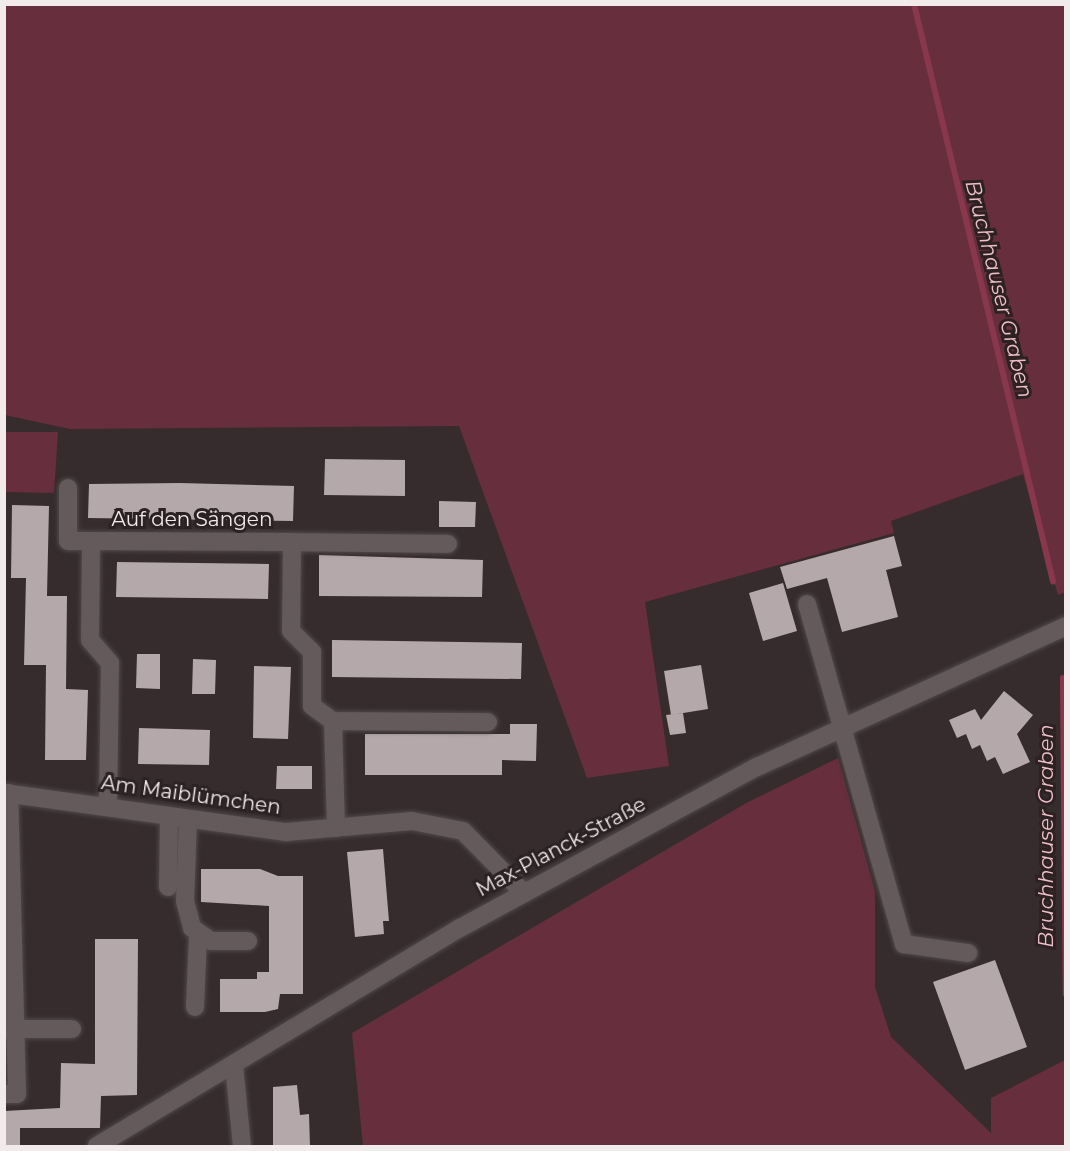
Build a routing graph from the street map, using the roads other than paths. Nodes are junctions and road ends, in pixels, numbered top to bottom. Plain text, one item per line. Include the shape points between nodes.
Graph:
1 (68, 488) dead end
2 (91, 541) junction
3 (292, 542) junction
4 (448, 544) dead end
5 (807, 604) dead end
6 (1065, 626) edge
7 (333, 721) junction
8 (488, 722) dead end
9 (842, 724) junction
10 (7, 793) edge
11 (108, 806) junction
12 (169, 817) junction
13 (188, 820) junction
14 (336, 828) junction
15 (168, 887) dead end
16 (524, 893) junction
17 (198, 936) junction
18 (248, 941) dead end
19 (968, 953) dead end
20 (195, 1007) dead end
21 (10, 1029) edge
22 (72, 1029) dead end
23 (234, 1065) junction
24 (4, 1094) edge
25 (97, 1146) edge
26 (242, 1146) edge

1 - 2 street, Auf den Sängen via 68,541
2 - 3 street, Auf den Sängen
2 - 11 street, Auf den Sängen via 90,640 110,663
3 - 4 street, Auf den Sängen
3 - 7 street, Auf den Sängen via 291,632 312,652 312,706
5 - 9 street
6 - 9 street, Max-Planck-Straße
7 - 8 street
7 - 14 street
9 - 16 street, Max-Planck-Straße
9 - 19 street via 904,944
10 - 11 street, Am Maiblümchen
10 - 21 street
11 - 12 street, Am Maiblümchen
12 - 13 street, Am Maiblümchen
12 - 15 street
13 - 14 street, Am Maiblümchen via 286,832
13 - 17 street via 185,901
14 - 16 street, Am Maiblümchen via 412,821 463,831
16 - 23 street, Max-Planck-Straße
17 - 18 street via 211,941
17 - 20 street
21 - 22 street
21 - 24 street via 17,1094
23 - 25 street, Max-Planck-Straße
23 - 26 street

